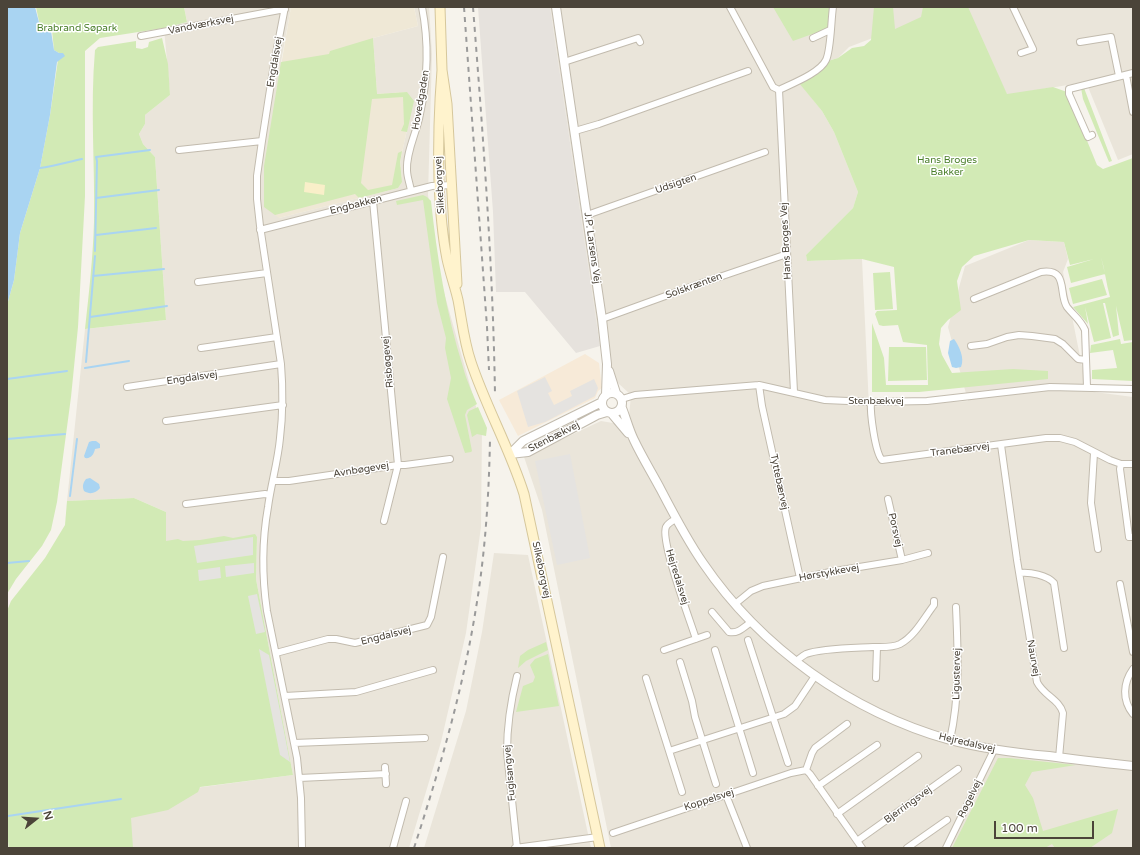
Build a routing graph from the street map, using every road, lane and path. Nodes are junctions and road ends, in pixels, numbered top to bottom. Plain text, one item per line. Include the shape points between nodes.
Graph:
1 (422, 7) edge
2 (440, 7) edge
3 (556, 7) edge
4 (730, 7) edge
5 (833, 7) edge
6 (1013, 7) edge
7 (285, 8) edge
8 (830, 30) junction
9 (141, 36) dead end
10 (813, 38) dead end
11 (640, 42) dead end
12 (1080, 42) dead end
13 (1021, 53) dead end
14 (564, 62) junction
15 (442, 70) junction
16 (748, 71) dead end
17 (1133, 73) edge
18 (1126, 75) junction
19 (1119, 76) junction
20 (779, 90) junction
21 (1133, 112) edge
22 (575, 132) junction
23 (1092, 136) dead end
24 (262, 141) junction
25 (179, 150) dead end
26 (765, 152) dead end
27 (439, 185) junction
28 (452, 185) junction
29 (411, 191) junction
30 (373, 201) junction
31 (587, 215) junction
32 (260, 230) junction
33 (787, 254) junction
34 (267, 273) junction
35 (198, 282) dead end
36 (974, 298) dead end
37 (458, 300) junction
38 (602, 319) junction
39 (277, 337) junction
40 (971, 346) dead end
41 (201, 348) dead end
42 (1086, 360) junction
43 (281, 364) junction
44 (607, 364) junction
45 (759, 385) junction
46 (127, 387) dead end
47 (1087, 387) junction
48 (1133, 389) edge
49 (794, 392) junction
50 (616, 393) junction
51 (604, 398) junction
52 (622, 399) junction
53 (871, 402) junction
54 (283, 405) junction
55 (622, 408) junction
56 (610, 413) junction
57 (166, 421) dead end
58 (633, 439) junction
59 (1001, 445) junction
60 (1094, 452) junction
61 (510, 454) junction
62 (450, 459) dead end
63 (1121, 464) junction
64 (1133, 464) edge
65 (398, 465) junction
66 (273, 481) junction
67 (270, 495) junction
68 (888, 499) dead end
69 (186, 504) dead end
70 (676, 519) junction
71 (384, 521) dead end
72 (1133, 537) edge
73 (1098, 549) dead end
74 (928, 553) dead end
75 (443, 556) dead end
76 (902, 560) junction
77 (1020, 573) junction
78 (800, 578) junction
79 (1120, 584) dead end
80 (934, 601) dead end
81 (735, 604) junction
82 (956, 607) dead end
83 (712, 612) dead end
84 (751, 622) junction
85 (707, 635) dead end
86 (696, 639) junction
87 (748, 640) dead end
88 (877, 647) junction
89 (1064, 648) dead end
90 (664, 650) dead end
91 (715, 650) dead end
92 (1133, 652) edge
93 (276, 653) junction
94 (796, 661) junction
95 (680, 662) dead end
96 (1133, 669) edge
97 (433, 670) dead end
98 (517, 676) dead end
99 (815, 676) junction
100 (646, 678) dead end
101 (876, 678) dead end
102 (285, 696) junction
103 (1133, 714) edge
104 (773, 718) junction
105 (847, 724) dead end
106 (739, 729) junction
107 (425, 738) dead end
108 (702, 740) junction
109 (950, 740) junction
110 (294, 743) junction
111 (877, 744) dead end
112 (994, 750) junction
113 (669, 751) junction
114 (918, 756) dead end
115 (1059, 758) junction
116 (788, 763) dead end
117 (1133, 766) edge
118 (385, 767) dead end
119 (958, 769) dead end
120 (806, 770) junction
121 (753, 773) dead end
122 (386, 774) junction
123 (299, 778) junction
124 (386, 784) dead end
125 (716, 784) dead end
126 (818, 786) junction
127 (682, 792) dead end
128 (726, 795) junction
129 (406, 801) dead end
130 (838, 814) junction
131 (946, 820) dead end
132 (613, 833) dead end
133 (598, 837) junction
134 (857, 841) junction
135 (543, 846) edge
136 (302, 848) edge
137 (393, 848) edge
138 (516, 848) edge
139 (600, 848) edge
140 (747, 848) edge
141 (862, 848) edge
142 (907, 848) edge
143 (946, 848) edge

1 - 29 street, Hovedgaden via 427,70 420,114 407,161
2 - 15 main road, Silkeborgvej
3 - 14 street, J.P. Larsens Vej
4 - 20 street via 773,87
5 - 8 street
6 - 13 street via 1033,49
7 - 9 street, Vandværksvej
7 - 24 street, Engdalsvej
8 - 10 street
8 - 20 street via 826,61 804,79
11 - 14 street via 638,38
12 - 19 street via 1110,37
14 - 22 street, J.P. Larsens Vej
15 - 27 main road, Silkeborgvej via 438,138
15 - 28 main road, Silkeborgvej via 447,104
16 - 22 street
17 - 18 street
18 - 19 street
18 - 21 street
19 - 23 street via 1068,90 1088,138
20 - 33 street, Hans Broges Vej
22 - 31 street, J.P. Larsens Vej
24 - 25 street
24 - 32 street, Engdalsvej via 257,176
26 - 31 street, Udsigten
27 - 28 street, Engbakken
27 - 29 street, Engbakken
27 - 37 main road, Silkeborgvej via 447,260
28 - 37 main road, Silkeborgvej
29 - 30 street, Engbakken
30 - 32 street, Engbakken
30 - 65 street, Risbøgevej
31 - 38 street, J.P. Larsens Vej
32 - 34 street, Engdalsvej
33 - 38 street, Solskrænten
33 - 49 street, Hans Broges Vej
34 - 35 street
34 - 39 street, Engdalsvej
36 - 42 street via 1041,272 1054,272 1060,278 1067,307 1085,330
37 - 61 main road, Silkeborgvej via 470,361
38 - 44 street, J.P. Larsens Vej
39 - 41 street
39 - 43 street, Engdalsvej
40 - 42 street via 1019,335 1032,336 1055,339 1078,359
42 - 47 street
43 - 46 street, Engdalsvej
43 - 54 street, Engdalsvej
44 - 50 street, J.P. Larsens Vej
44 - 51 street, J.P. Larsens Vej
45 - 49 street, Stenbækvej
45 - 52 street, Stenbækvej via 635,395
45 - 78 street, Tyttebærvej
47 - 48 street, Stenbækvej
47 - 53 street, Stenbækvej via 1050,387 927,401
49 - 53 street, Stenbækvej via 825,400
50 - 51 street
50 - 52 street
51 - 56 street via 604,409
51 - 61 street, Stenbækvej via 523,441
52 - 55 street
53 - 59 street, Tranebærvej via 870,412 882,460
54 - 57 street
54 - 66 street, Engdalsvej
55 - 56 street via 618,412
55 - 58 street, Hejredalsvej
56 - 58 street, Hejredalsvej
56 - 61 street, Stenbækvej via 597,415 528,452
58 - 70 street, Hejredalsvej
59 - 60 street, Tranebærvej via 1060,438 1075,442
59 - 77 street, Naurvej
60 - 63 street, Tranebærvej
60 - 73 street via 1091,503
61 - 133 main road, Silkeborgvej via 531,520
62 - 65 street, Avnbøgevej
63 - 64 street, Tranebærvej
63 - 72 street via 1130,537
65 - 66 street, Avnbøgevej via 289,481
65 - 71 street, Risbøgevej
66 - 67 street, Engdalsvej
67 - 69 street
67 - 93 street, Engdalsvej via 264,533 264,576
68 - 76 street, Porsvej
70 - 81 street, Hejredalsvej via 702,562
70 - 86 street, Hejredalsvej via 666,527 666,540
74 - 76 street, Hørstykkevej
75 - 93 street, Engdalsvej via 431,617 427,625 355,643 328,639
76 - 78 street, Hørstykkevej
77 - 89 street via 1036,574 1054,583
77 - 115 street, Naurvej via 1037,682 1041,690 1058,703 1063,713
78 - 81 street, Hørstykkevej via 756,588
79 - 92 street
80 - 88 street via 934,605 908,638 899,644
81 - 84 street, Hejredalsvej
82 - 109 street, Ligustervej via 958,688
83 - 84 street via 729,632 738,632
84 - 94 street, Hejredalsvej
85 - 86 street
86 - 90 street
87 - 104 street
88 - 94 street via 815,652 805,654
88 - 101 street
91 - 106 street
93 - 102 street, Engdalsvej
94 - 99 street, Hejredalsvej
95 - 108 street
96 - 103 street via 1124,691
97 - 102 street via 356,692
98 - 138 street, Fuglsangvej via 507,736
99 - 104 street via 790,711
99 - 109 street, Hejredalsvej via 860,704 891,719
100 - 113 street
102 - 110 street, Engdalsvej
104 - 106 street
104 - 116 street
105 - 120 street via 815,748
106 - 108 street
106 - 121 street
107 - 110 street
108 - 113 street
108 - 125 street
109 - 112 street, Hejredalsvej
110 - 123 street, Engdalsvej
111 - 126 street
112 - 115 street, Hejredalsvej
112 - 143 street, Røgelvej
113 - 127 street
114 - 130 street
115 - 117 street, Hejredalsvej
118 - 122 street
119 - 134 street, Bjerringsvej
120 - 126 street
120 - 128 street, Koppelsvej
122 - 123 street
122 - 124 street
123 - 136 street, Engdalsvej
126 - 130 street
128 - 132 street, Koppelsvej
128 - 140 street
129 - 137 street
130 - 134 street
131 - 142 street
133 - 135 street
133 - 139 main road, Silkeborgvej
134 - 141 street
135 - 138 street

